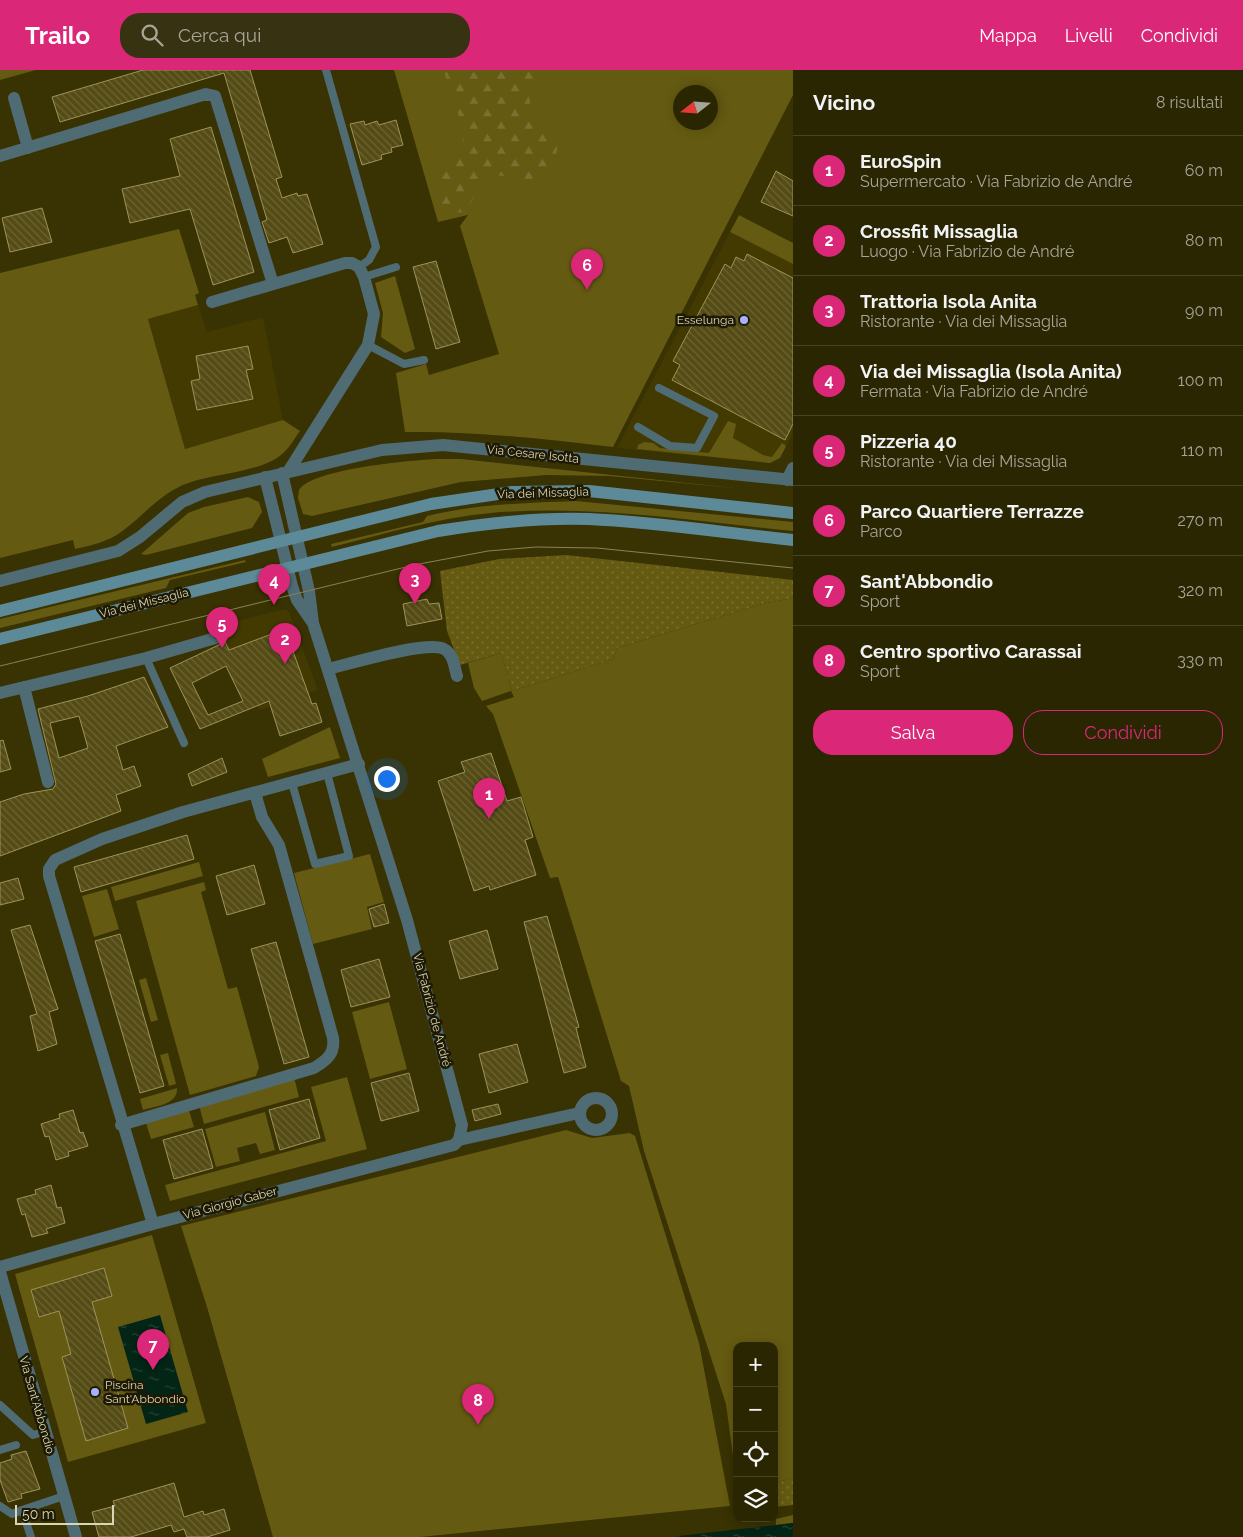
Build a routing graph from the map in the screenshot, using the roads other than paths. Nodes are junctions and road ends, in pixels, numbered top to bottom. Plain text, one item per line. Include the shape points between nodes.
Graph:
1 (326, 70) edge
2 (14, 98) dead end
3 (28, 148) junction
4 (0, 156) edge
5 (396, 268) dead end
6 (361, 272) junction
7 (273, 284) junction
8 (212, 302) dead end
9 (368, 344) junction
10 (424, 360) dead end
11 (660, 388) dead end
12 (638, 427) dead end
13 (793, 468) edge
14 (285, 472) junction
15 (265, 477) junction
16 (790, 480) edge
17 (793, 514) edge
18 (297, 538) junction
19 (793, 540) edge
20 (281, 542) junction
21 (303, 564) junction
22 (287, 568) junction
23 (0, 581) edge
24 (0, 611) edge
25 (313, 623) junction
26 (219, 637) dead end
27 (0, 639) edge
28 (146, 658) junction
29 (328, 669) junction
30 (457, 676) dead end
31 (24, 687) junction
32 (0, 693) edge
33 (184, 743) dead end
34 (359, 764) junction
35 (327, 773) junction
36 (48, 782) dead end
37 (292, 782) junction
38 (256, 793) junction
39 (579, 1113) dead end
40 (121, 1125) junction
41 (459, 1140) junction
42 (153, 1224) junction
43 (0, 1267) edge
44 (0, 1272) edge
45 (6, 1318) edge
46 (0, 1405) edge
47 (44, 1432) junction
48 (16, 1445) dead end
49 (0, 1450) edge
50 (64, 1496) junction
51 (0, 1506) edge
52 (22, 1510) junction
53 (31, 1537) edge
54 (76, 1537) edge

1 - 6 lane via 376,247
2 - 3 street
3 - 4 street
3 - 7 street via 206,94 215,96
5 - 6 lane
6 - 7 street via 352,263 345,263
6 - 9 street via 374,314
7 - 8 street
9 - 10 lane via 404,364
9 - 14 street
11 - 12 lane via 714,416 697,448 670,446
13 - 16 street
14 - 15 street
14 - 16 street, Via Cesare Isotta via 382,450 443,445
14 - 18 street
15 - 20 street
15 - 23 street via 190,498 118,551
17 - 18 main road, Via dei Missaglia via 589,491 512,492 431,504
18 - 20 main road, Via dei Missaglia
18 - 21 street
19 - 21 main road, Via dei Missaglia via 590,519 536,520 438,532
20 - 22 street
20 - 24 main road, Via dei Missaglia
21 - 22 main road, Via dei Missaglia
21 - 25 street, Via Fabrizio de André
22 - 25 street, Via Fabrizio de André via 297,600
22 - 27 main road, Via dei Missaglia
25 - 29 street, Via Fabrizio de André
26 - 28 street
28 - 31 street
28 - 33 lane
29 - 30 street via 427,646 444,649 451,655
29 - 34 street, Via Fabrizio de André
31 - 32 street
31 - 36 street
34 - 35 street
34 - 41 street, Via Fabrizio de André via 407,920 460,1116
35 - 37 street
35 - 37 lane via 349,856 315,864
37 - 38 street
38 - 40 street via 183,812 102,839 55,860 49,870
38 - 40 street via 262,817 279,845 333,1038 331,1056 314,1068
39 - 41 street
40 - 42 street
41 - 42 street, Via Giorgio Gaber via 454,1145
42 - 43 street, Via Giorgio Gaber
44 - 45 street, Via Sant'Abbondio
45 - 47 street, Via Sant'Abbondio
46 - 47 lane via 33,1435
47 - 50 street, Via Sant'Abbondio
48 - 49 lane
50 - 52 lane
50 - 54 street, Via Sant'Abbondio
51 - 52 lane via 12,1514
52 - 53 lane

